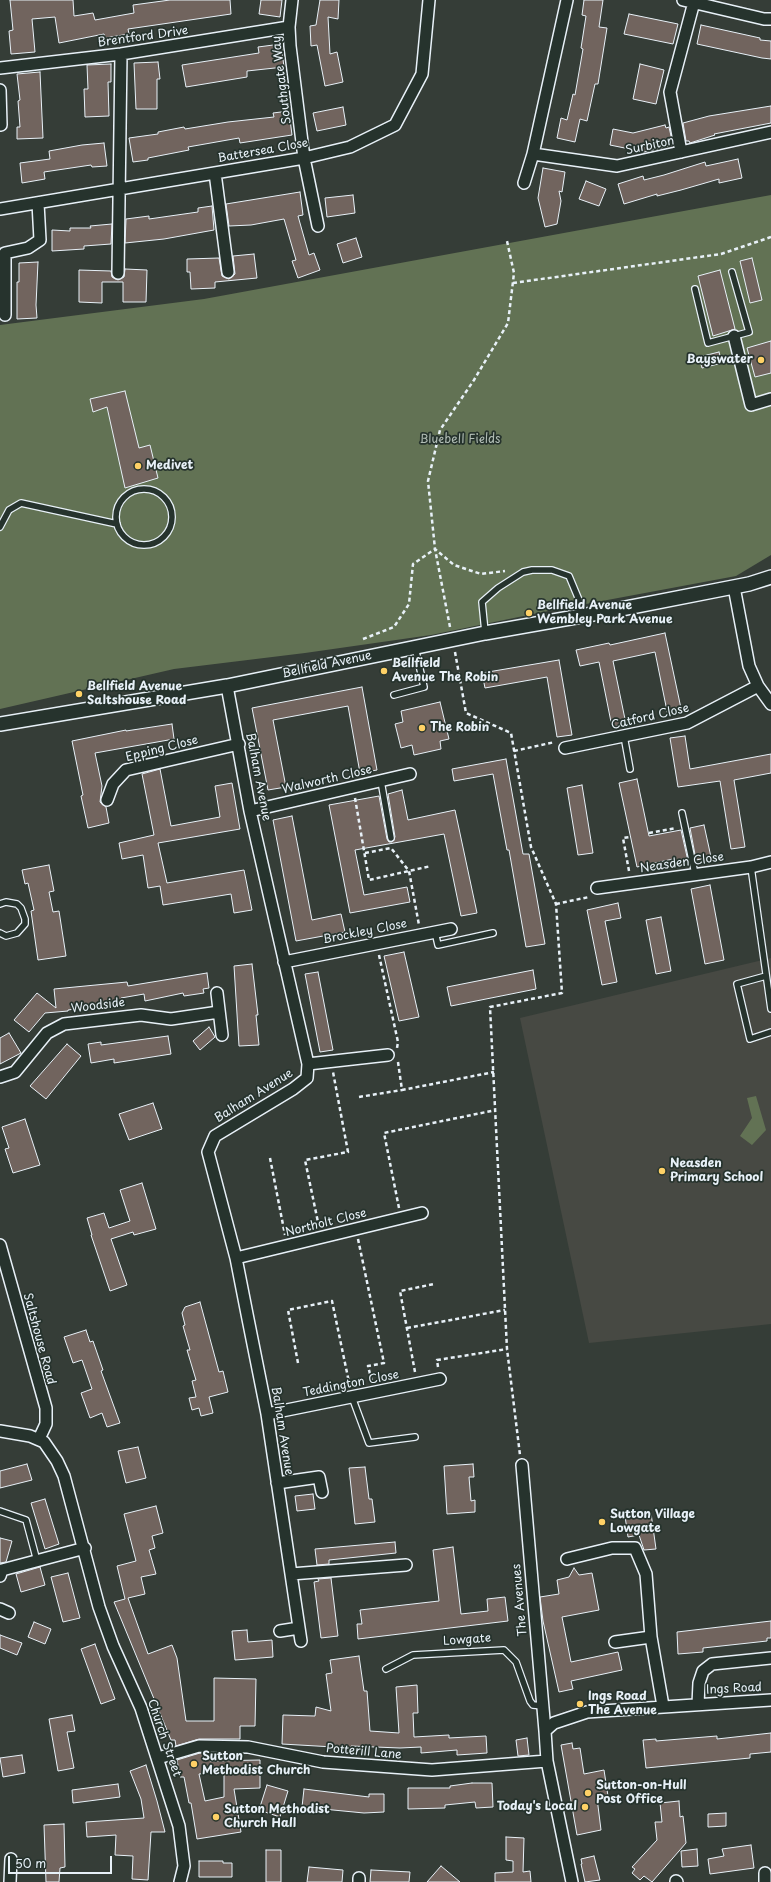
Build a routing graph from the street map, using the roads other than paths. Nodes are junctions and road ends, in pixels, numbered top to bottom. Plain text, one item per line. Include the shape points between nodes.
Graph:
1 (292, 0) edge
2 (429, 0) edge
3 (567, 0) edge
4 (688, 1) edge
5 (771, 19) edge
6 (289, 27) junction
7 (121, 54) junction
8 (0, 68) edge
9 (0, 90) edge
10 (1, 125) edge
11 (771, 132) edge
12 (681, 152) junction
13 (533, 154) junction
14 (304, 158) junction
15 (215, 173) junction
16 (524, 183) dead end
17 (120, 189) junction
18 (38, 202) junction
19 (0, 209) edge
20 (318, 226) dead end
21 (228, 272) dead end
22 (732, 272) dead end
23 (118, 273) dead end
24 (695, 289) dead end
25 (5, 315) dead end
26 (734, 336) junction
27 (771, 399) edge
28 (117, 524) junction
29 (0, 527) edge
30 (771, 577) edge
31 (734, 587) junction
32 (580, 615) junction
33 (485, 633) junction
34 (415, 646) junction
35 (227, 686) junction
36 (758, 686) junction
37 (394, 695) dead end
38 (771, 704) edge
39 (0, 724) edge
40 (624, 736) junction
41 (238, 744) junction
42 (565, 748) road end
43 (630, 769) dead end
44 (410, 774) dead end
45 (381, 781) junction
46 (107, 800) dead end
47 (250, 811) junction
48 (682, 814) dead end
49 (391, 838) dead end
50 (771, 862) edge
51 (751, 867) junction
52 (695, 874) junction
53 (597, 888) road end
54 (0, 904) edge
55 (451, 929) dead end
56 (435, 932) junction
57 (494, 933) dead end
58 (0, 934) edge
59 (284, 962) junction
60 (766, 976) junction
61 (217, 993) dead end
62 (770, 1002) edge
63 (771, 1009) edge
64 (219, 1012) junction
65 (771, 1032) edge
66 (222, 1035) dead end
67 (392, 1054) road end
68 (308, 1064) junction
69 (0, 1077) edge
70 (422, 1213) dead end
71 (0, 1245) edge
72 (236, 1258) junction
73 (440, 1379) road end
74 (352, 1397) junction
75 (266, 1414) junction
76 (0, 1431) edge
77 (415, 1437) dead end
78 (39, 1439) junction
79 (522, 1466) road end
80 (277, 1484) junction
81 (322, 1492) dead end
82 (0, 1511) edge
83 (85, 1548) junction
84 (567, 1558) dead end
85 (37, 1561) junction
86 (406, 1565) dead end
87 (291, 1574) junction
88 (0, 1576) edge
89 (299, 1628) junction
90 (280, 1631) dead end
91 (651, 1637) junction
92 (301, 1642) dead end
93 (614, 1642) dead end
94 (771, 1658) edge
95 (386, 1669) dead end
96 (771, 1700) edge
97 (698, 1704) junction
98 (543, 1706) junction
99 (663, 1706) junction
100 (545, 1731) junction
101 (158, 1758) junction
102 (547, 1761) junction
103 (11, 1859) dead end
104 (10, 1882) edge
105 (180, 1882) edge
106 (572, 1882) edge

1 - 6 street, Southgate Way
2 - 14 street, Battersea Close via 422,74 395,125 350,147
3 - 13 street
4 - 5 street
4 - 12 street via 670,92
6 - 7 street, Brentford Drive
6 - 14 street, Southgate Way
7 - 8 street, Brentford Drive
7 - 17 street
9 - 10 street
11 - 12 street, Surbiton
12 - 13 street, Surbiton via 617,166
13 - 16 street
14 - 15 street, Battersea Close
14 - 20 street, Southgate Way
15 - 17 street, Battersea Close
15 - 21 street
17 - 18 street, Battersea Close
17 - 23 street
18 - 19 street, Battersea Close
18 - 25 street via 40,240 28,248 5,252
22 - 26 lane via 749,332
24 - 26 lane via 708,343
26 - 27 street via 752,405
28 - 28 lane via 127,539 145,545 154,543 166,534 172,522 172,512 163,496 147,488 138,489 123,498 117,510
28 - 29 lane via 21,503 9,510
30 - 31 street, Bellfield Avenue
31 - 32 street, Bellfield Avenue
31 - 36 street via 749,666
32 - 33 street, Bellfield Avenue
32 - 33 lane via 580,600 569,576 552,570 532,570 523,572 498,588 482,602
33 - 34 street, Bellfield Avenue
34 - 35 street, Bellfield Avenue
34 - 37 lane via 424,687
35 - 39 street, Bellfield Avenue
35 - 41 street, Balham Avenue
36 - 38 street
36 - 40 street, Catford Close via 687,724
40 - 42 street, Catford Close
40 - 43 lane
41 - 46 street, Epping Close via 126,770 113,784
41 - 47 street, Balham Avenue
44 - 45 street, Walworth Close
45 - 47 street, Walworth Close
45 - 49 lane
47 - 59 street, Balham Avenue
48 - 52 lane
50 - 51 street, Neasden Close
51 - 52 street, Neasden Close
51 - 60 lane
52 - 53 street, Neasden Close
54 - 58 lane via 17,904 25,919 18,933 6,936
55 - 56 street, Brockley Close
56 - 57 lane via 438,945
56 - 59 street, Brockley Close
59 - 68 street, Balham Avenue
60 - 62 lane
60 - 65 lane via 737,984 750,1039
61 - 64 street
62 - 63 lane
64 - 66 street
64 - 69 street, Woodside via 171,1018 140,1014 64,1024 47,1033 15,1072
67 - 68 street
68 - 72 street, Balham Avenue via 307,1078 214,1136 208,1152
70 - 72 street, Northolt Close
71 - 78 street, Saltshouse Road via 46,1408 46,1424
72 - 75 street, Balham Avenue
73 - 74 street, Teddington Close
74 - 75 street, Teddington Close
74 - 77 lane via 368,1443
75 - 80 street, Balham Avenue
76 - 78 street
78 - 83 street via 50,1450 64,1476
79 - 98 street, The Avenues
80 - 81 street via 319,1477
80 - 87 street, Balham Avenue
82 - 85 lane via 26,1520
83 - 85 street
83 - 101 street, Church Street via 99,1607 113,1646 141,1708
84 - 91 street via 612,1548 635,1548 646,1574
85 - 88 street via 2,1570
86 - 87 street
87 - 89 street, Balham Avenue
89 - 90 street
89 - 92 street, Balham Avenue
91 - 93 street
91 - 99 street
94 - 97 street, Ings Road via 712,1664 703,1671 699,1683
95 - 98 lane, Lowgate via 413,1655 504,1650 516,1662 530,1701
96 - 97 street, Ings Road
97 - 99 street, Ings Road
98 - 100 street, The Avenues
99 - 100 street, Ings Road via 587,1712 554,1723
100 - 102 street, The Avenues
101 - 102 street, Potterill Lane via 199,1746 248,1747 323,1762 432,1770
101 - 105 street, Church Street via 179,1826 184,1866
102 - 106 street, The Avenues
103 - 104 street

